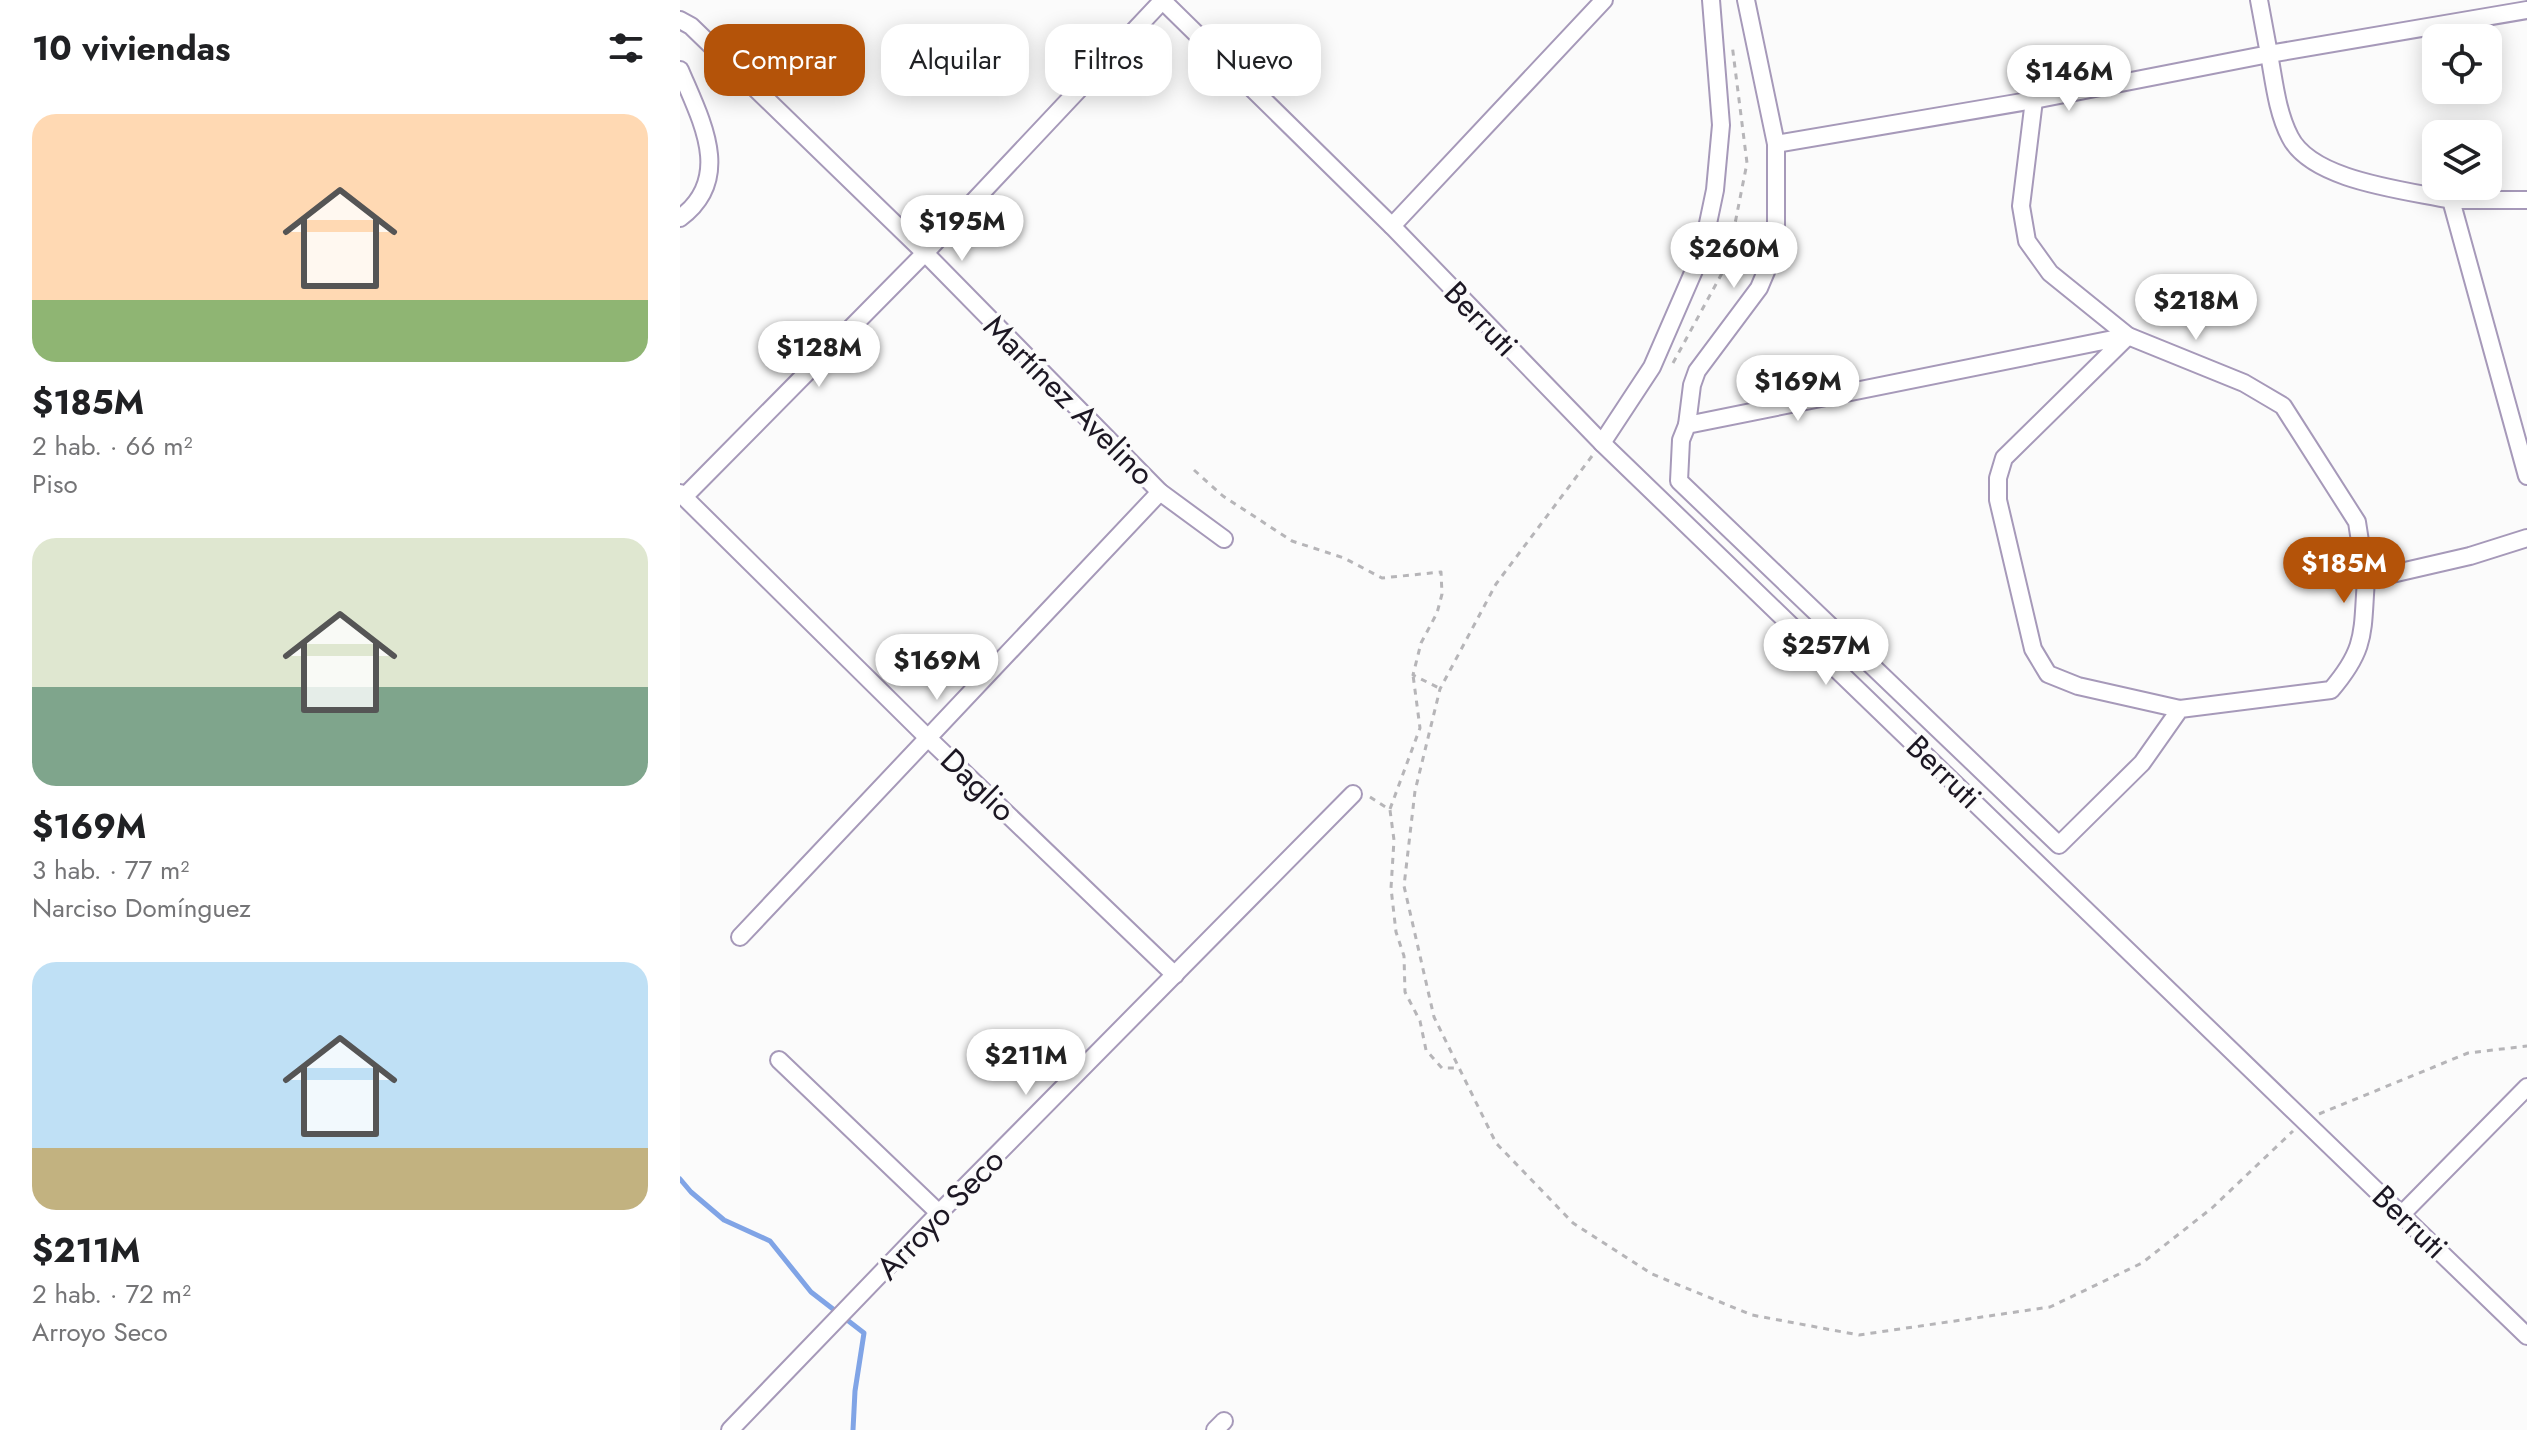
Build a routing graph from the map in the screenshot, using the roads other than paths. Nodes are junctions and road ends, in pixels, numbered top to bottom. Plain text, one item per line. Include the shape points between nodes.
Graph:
1 (1162, 0) edge
2 (1604, 0) edge
3 (1711, 0) edge
4 (1746, 0) edge
5 (2259, 0) edge
6 (2527, 10) edge
7 (680, 20) edge
8 (2269, 54) junction
9 (680, 70) edge
10 (2034, 100) junction
11 (1776, 144) junction
12 (2422, 193) edge
13 (2451, 200) edge
14 (2502, 200) edge
15 (2527, 200) edge
16 (680, 218) edge
17 (1392, 226) junction
18 (925, 253) junction
19 (2128, 336) junction
20 (1687, 425) junction
21 (1602, 443) junction
22 (2527, 476) edge
23 (1160, 492) junction
24 (682, 495) edge
25 (2527, 538) edge
26 (1224, 539) dead end
27 (2366, 580) junction
28 (2180, 709) junction
29 (929, 739) junction
30 (1353, 794) road end
31 (740, 937) dead end
32 (1175, 975) junction
33 (779, 1060) dead end
34 (2527, 1087) edge
35 (939, 1213) junction
36 (2402, 1214) junction
37 (2527, 1336) edge
38 (730, 1430) edge

1 - 17 street, Berruti
1 - 18 street
2 - 17 street
3 - 21 street via 1721,125 1702,252 1652,367
4 - 11 street
5 - 8 street
6 - 8 street
7 - 18 street, Martínez Avelino
8 - 10 street
8 - 12 street via 2285,126 2311,162 2335,173
9 - 16 street via 708,136 709,179 694,207
10 - 11 street
10 - 19 street via 2021,206 2027,241 2050,273
11 - 20 street via 1776,248 1759,288 1697,371
13 - 22 street
14 - 15 street
17 - 21 street, Berruti
18 - 23 street, Martínez Avelino
18 - 24 street
19 - 20 street
19 - 27 street via 2244,383 2283,406 2357,522
19 - 28 street via 2004,458 1998,500 2033,649 2048,674
20 - 28 street via 1679,481 2059,845 2142,763
21 - 36 street, Berruti
23 - 26 street, Martínez Avelino
23 - 29 street
24 - 29 street, Daglio
25 - 27 street
27 - 28 street via 2361,643 2331,690
29 - 31 street
29 - 32 street, Daglio
30 - 32 street, Arroyo Seco
32 - 35 street, Arroyo Seco
33 - 35 street
34 - 36 street
35 - 38 street, Arroyo Seco
36 - 37 street, Berruti

